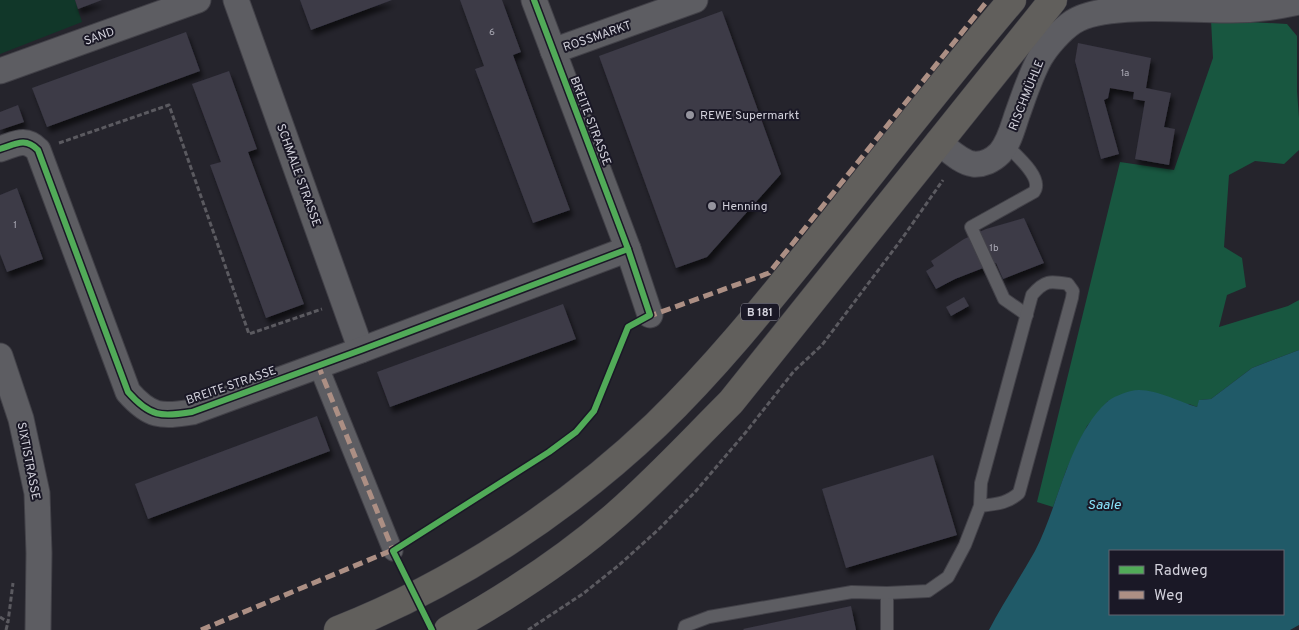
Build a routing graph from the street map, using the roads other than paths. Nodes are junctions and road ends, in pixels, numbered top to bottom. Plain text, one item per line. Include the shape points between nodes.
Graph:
1 (198, 0) edge
2 (236, 0) edge
3 (534, 0) edge
4 (695, 0) edge
5 (1012, 0) edge
6 (1053, 0) edge
7 (1299, 2) edge
8 (637, 10) edge
9 (553, 51) junction
10 (0, 71) edge
11 (938, 142) junction
12 (1006, 145) junction
13 (0, 149) edge
14 (628, 249) junction
15 (1028, 314) junction
16 (650, 315) dead end
17 (361, 350) junction
18 (0, 356) edge
19 (318, 366) junction
20 (980, 506) junction
21 (393, 551) dead end
22 (887, 593) junction
23 (38, 630) edge
24 (338, 630) edge
25 (448, 630) edge
26 (684, 630) edge
27 (887, 630) edge

1 - 10 street, SAND
2 - 17 street, SCHMALE STRASSE
3 - 9 street, BREITE STRASSE
4 - 8 street, ROSSMARKT
5 - 24 main road, B 181 via 760,312 655,425 540,521 457,572
6 - 11 main road, B 181
7 - 12 street, RISCHMÜHLE via 1262,9 1123,9 1089,15 1074,22 1041,56
8 - 9 street, ROSSMARKT
9 - 14 street, BREITE STRASSE
11 - 12 street, RISCHMÜHLE via 972,164 992,160
11 - 25 main road, B 181 via 731,402 672,462 616,515 556,562
12 - 15 lane via 1033,174 1037,187 1034,192 971,227 1004,299
13 - 19 street, BREITE STRASSE via 21,142 31,143 38,150 128,392 138,404 153,413 192,412
14 - 16 street, BREITE STRASSE
14 - 17 street, BREITE STRASSE
15 - 20 lane via 981,482
15 - 20 lane via 1032,295 1041,285 1052,281 1068,284 1073,291 1019,493 1002,504
17 - 19 street, BREITE STRASSE
18 - 23 street, SIXTISTRASSE via 21,419 37,493
19 - 21 street
20 - 22 lane via 948,577 928,591
22 - 26 lane via 852,592 718,615 685,626
22 - 27 lane

